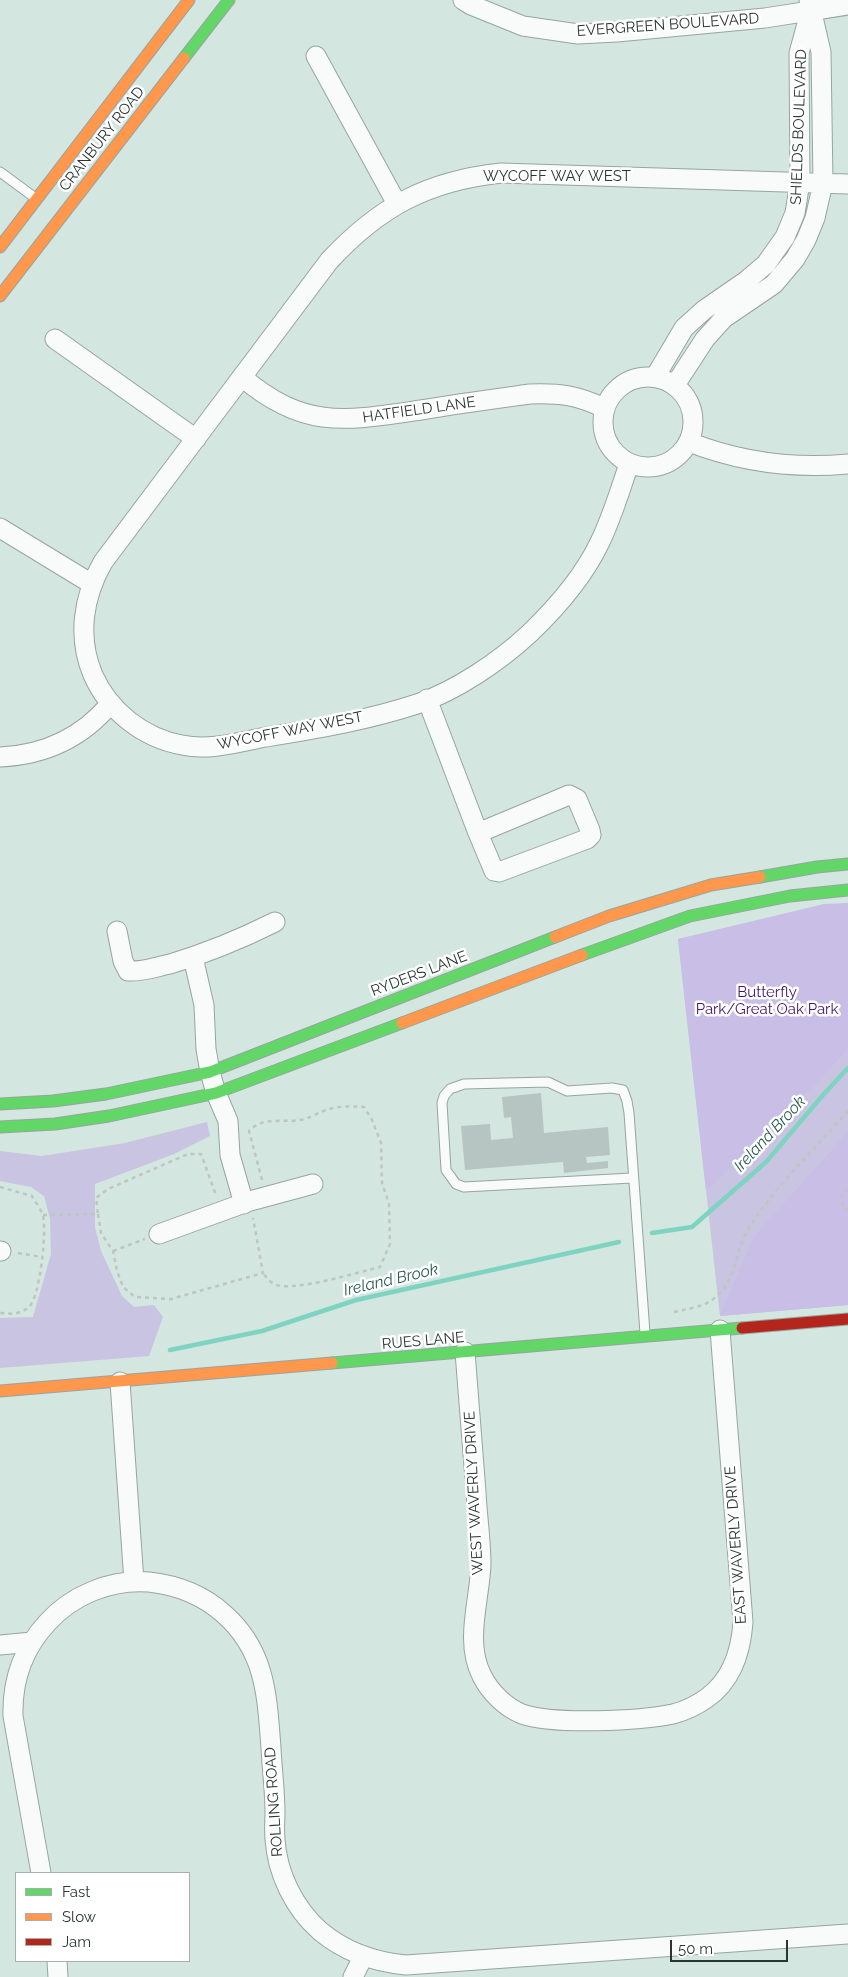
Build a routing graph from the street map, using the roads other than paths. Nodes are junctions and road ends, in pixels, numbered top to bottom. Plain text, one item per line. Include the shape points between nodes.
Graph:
1 (190, 0) edge
2 (228, 0) edge
3 (464, 0) edge
4 (848, 5) edge
5 (810, 6) edge
6 (316, 56) dead end
7 (0, 172) edge
8 (800, 182) junction
9 (823, 183) junction
10 (848, 184) edge
11 (37, 199) junction
12 (397, 204) junction
13 (0, 247) edge
14 (0, 296) edge
15 (55, 339) dead end
16 (242, 377) junction
17 (656, 377) junction
18 (675, 385) junction
19 (604, 408) junction
20 (196, 439) junction
21 (689, 442) junction
22 (629, 464) junction
23 (848, 464) edge
24 (0, 528) edge
25 (92, 584) junction
26 (427, 700) junction
27 (111, 704) junction
28 (0, 757) edge
29 (478, 833) junction
30 (848, 864) edge
31 (848, 890) edge
32 (275, 922) dead end
33 (116, 931) dead end
34 (193, 957) junction
35 (210, 1072) junction
36 (216, 1093) junction
37 (0, 1104) edge
38 (0, 1127) edge
39 (632, 1178) junction
40 (313, 1184) dead end
41 (247, 1203) junction
42 (158, 1234) road end
43 (848, 1319) edge
44 (720, 1330) junction
45 (646, 1336) junction
46 (466, 1352) junction
47 (120, 1382) junction
48 (0, 1391) edge
49 (134, 1582) junction
50 (32, 1642) junction
51 (0, 1645) edge
52 (661, 1716) joint
53 (41, 1872) edge
54 (848, 1934) edge
55 (363, 1957) junction
56 (57, 1962) edge
57 (58, 1977) edge
58 (353, 1977) edge

1 - 11 main road, CRANBURY ROAD
2 - 14 main road, CRANBURY ROAD
3 - 5 street, EVERGREEN BOULEVARD via 523,26 578,34 627,31
4 - 5 street, EVERGREEN BOULEVARD
5 - 8 street, SHIELDS BOULEVARD via 799,53
5 - 9 street, SHIELDS BOULEVARD via 821,52
6 - 12 street
7 - 11 lane
8 - 9 street, WYCOFF WAY WEST
8 - 12 street, WYCOFF WAY WEST via 501,173 452,181
8 - 17 street, SHIELDS BOULEVARD via 795,213 785,238 766,264 684,328
9 - 10 street, WYCOFF WAY WEST
9 - 18 street, SHIELDS BOULEVARD via 812,226 795,259 774,284 724,318 705,339
11 - 13 main road, CRANBURY ROAD
12 - 16 street, WYCOFF WAY WEST via 364,226 335,255
15 - 20 street
16 - 19 street, HATFIELD LANE via 283,405 328,418 360,419 555,393 575,396
16 - 20 street, WYCOFF WAY WEST
17 - 18 street
17 - 19 street via 642,376 630,380 610,396
18 - 21 street via 686,396 693,411 694,427
19 - 22 street via 602,421 609,446
20 - 25 street, WYCOFF WAY WEST via 103,562
21 - 22 street via 681,454 657,467
21 - 23 street via 718,453 786,466
22 - 26 street via 599,544 555,606 500,658
24 - 25 street
25 - 27 street, WYCOFF WAY WEST via 84,615 85,646 96,681
26 - 27 street, WYCOFF WAY WEST via 327,727 208,747 183,746 159,739 127,720
26 - 29 street
27 - 28 street via 91,724 62,743 29,754
29 - 29 street via 491,867 499,872 591,835 577,799 569,795
30 - 35 main road, RYDERS LANE via 711,885 609,916
31 - 36 main road via 790,896 690,916
32 - 34 street via 235,942
33 - 34 street via 128,971 140,972
34 - 35 street via 204,1005
35 - 36 street
35 - 37 main road, RYDERS LANE via 79,1100
36 - 38 main road via 88,1121
36 - 41 street via 228,1121 230,1154
39 - 39 lane via 629,1113 623,1090 567,1091 548,1082 464,1084 450,1089 444,1096 446,1170 456,1184 464,1187
39 - 45 lane
40 - 41 street
41 - 42 street
43 - 44 main road, RUES LANE
44 - 45 main road, RUES LANE
44 - 52 street, EAST WAVERLY DRIVE via 742,1641 733,1668 708,1697 692,1707
45 - 46 main road, RUES LANE
46 - 47 main road, RUES LANE
46 - 52 street, WEST WAVERLY DRIVE via 481,1563 474,1642 481,1674 501,1701 538,1718
47 - 48 main road, RUES LANE
47 - 49 street
49 - 50 street, ROLLING ROAD via 94,1590 71,1602 50,1619
49 - 55 street, ROLLING ROAD via 173,1586 198,1596 230,1619 247,1640 259,1664 266,1689 276,1812 275,1840 285,1882 298,1906 317,1928 339,1945
50 - 51 street
50 - 53 street, ROLLING ROAD via 17,1676 13,1716
54 - 55 street, ROLLING ROAD via 419,1965 392,1964
55 - 58 street
56 - 57 street

